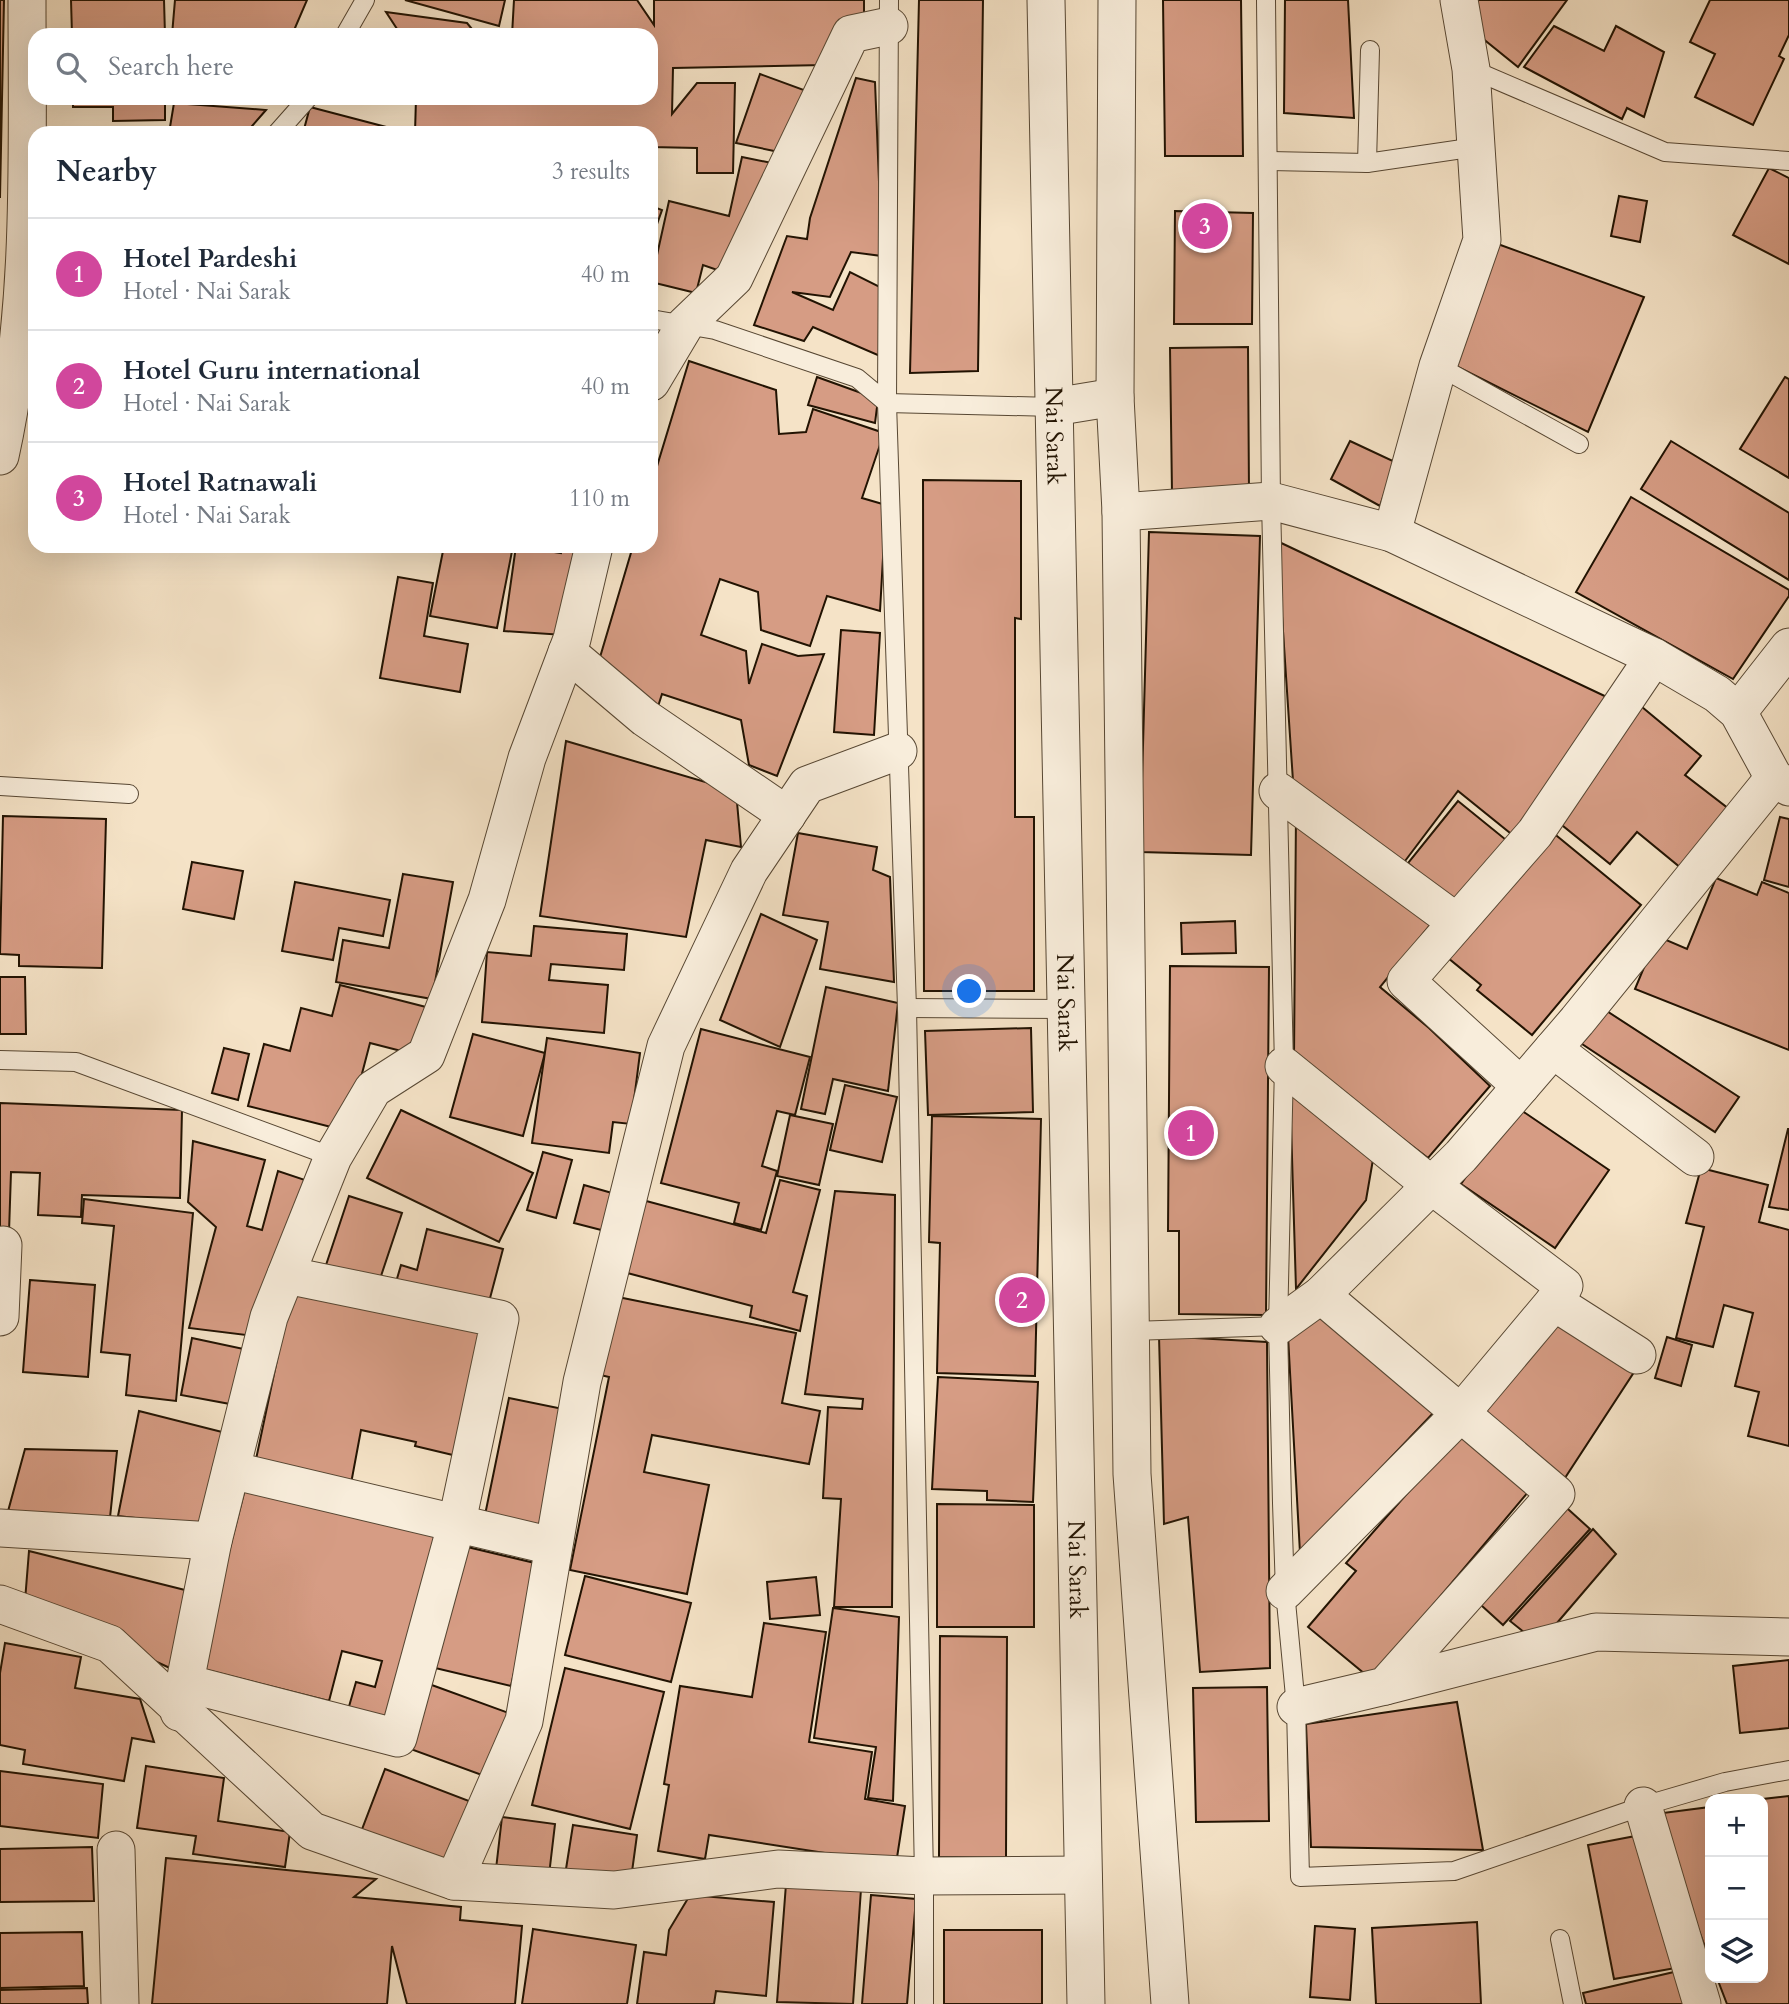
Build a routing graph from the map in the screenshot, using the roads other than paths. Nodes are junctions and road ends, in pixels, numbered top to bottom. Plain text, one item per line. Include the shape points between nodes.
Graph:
1 (27, 0) edge
2 (365, 0) edge
3 (1046, 0) edge
4 (1116, 0) edge
5 (1266, 0) edge
6 (1459, 0) edge
7 (889, 13) edge
8 (349, 28) edge
9 (1370, 50) dead end
10 (1471, 69) junction
11 (302, 105) edge
12 (283, 126) edge
13 (1476, 147) junction
14 (1268, 161) junction
15 (1789, 161) edge
16 (1367, 163) junction
17 (13, 252) edge
18 (668, 322) edge
19 (658, 357) edge
20 (1438, 366) junction
21 (1115, 397) junction
22 (23, 399) edge
23 (887, 402) junction
24 (1054, 407) junction
25 (1579, 444) dead end
26 (0, 456) edge
27 (1271, 501) junction
28 (1121, 512) junction
29 (1392, 533) junction
30 (592, 553) edge
31 (1789, 647) edge
32 (567, 652) junction
33 (1654, 657) junction
34 (1738, 712) junction
35 (898, 751) junction
36 (1782, 783) edge
37 (0, 786) edge
38 (1278, 791) junction
39 (128, 794) dead end
40 (787, 814) junction
41 (1455, 921) junction
42 (907, 1008) junction
43 (1067, 1009) junction
44 (1553, 1049) junction
45 (0, 1060) edge
46 (1284, 1066) junction
47 (1521, 1086) junction
48 (332, 1157) junction
49 (1695, 1157) dead end
50 (1431, 1185) junction
51 (3, 1245) dead end
52 (286, 1275) junction
53 (1321, 1295) junction
54 (1554, 1302) junction
55 (0, 1317) edge
56 (1278, 1326) junction
57 (1132, 1331) junction
58 (1637, 1354) dead end
59 (1461, 1413) junction
60 (231, 1470) junction
61 (1132, 1474) junction
62 (1076, 1483) junction
63 (457, 1522) junction
64 (0, 1528) edge
65 (213, 1541) junction
66 (552, 1546) junction
67 (1285, 1591) junction
68 (0, 1604) edge
69 (1789, 1637) edge
70 (1385, 1686) junction
71 (182, 1697) junction
72 (1296, 1707) junction
73 (1789, 1770) edge
74 (1643, 1807) junction
75 (116, 1850) dead end
76 (1083, 1875) junction
77 (924, 1876) junction
78 (454, 1881) junction
79 (1560, 1939) dead end
80 (120, 2004) edge
81 (924, 2004) edge
82 (1086, 2004) edge
83 (1170, 2004) edge
84 (1573, 2004) edge
85 (1702, 2004) edge

1 - 17 street
2 - 8 lane
3 - 24 street, Nai Sarak
4 - 21 street
5 - 14 lane
6 - 10 street
7 - 18 street via 851,34 734,278
7 - 23 lane
9 - 16 lane
10 - 13 street
10 - 15 lane via 1665,152
11 - 12 lane
13 - 16 lane
13 - 20 street via 1482,240
14 - 16 lane
14 - 27 lane
17 - 22 street
18 - 19 street
18 - 23 lane via 715,330 857,378
20 - 25 lane
20 - 29 street
21 - 24 street
21 - 28 street
22 - 26 street
23 - 24 lane
23 - 35 lane
24 - 43 street, Nai Sarak
27 - 28 street
27 - 29 street
27 - 38 lane
28 - 57 street
29 - 33 street
30 - 32 street
31 - 34 street
32 - 40 street via 645,718
32 - 48 street via 527,758 487,900 426,1055 373,1089
33 - 34 street via 1717,694
33 - 41 street via 1535,833
34 - 36 street
35 - 40 street via 807,785
35 - 42 lane
36 - 44 street
37 - 39 lane
38 - 41 street
38 - 46 lane
40 - 66 street via 749,870 666,1046 582,1382
41 - 47 street via 1406,981
42 - 43 lane
42 - 77 lane
43 - 62 street, Nai Sarak
44 - 47 street
44 - 49 street
45 - 48 lane via 76,1062
46 - 50 street
46 - 56 lane
47 - 50 street
48 - 52 street
50 - 53 street
50 - 54 street via 1564,1286
51 - 55 street
52 - 60 street via 269,1317
52 - 63 street via 500,1318
53 - 56 street
53 - 59 street
54 - 58 street
54 - 59 street
56 - 57 lane
56 - 67 lane
57 - 61 street
59 - 67 street
59 - 70 street via 1556,1494
60 - 63 street
60 - 65 street
61 - 62 street
61 - 83 street
62 - 76 street, Nai Sarak
63 - 66 street
63 - 71 street via 398,1738
64 - 65 street
65 - 71 street
66 - 78 street via 524,1721
67 - 72 lane
68 - 71 street via 110,1644
69 - 70 street via 1597,1632
70 - 72 street
71 - 78 street via 312,1831
72 - 74 lane via 1300,1877 1454,1871
73 - 74 lane via 1725,1782
74 - 85 street
75 - 80 street
76 - 77 street
76 - 82 street, Nai Sarak
77 - 78 street via 778,1869 614,1890
77 - 81 lane
79 - 84 lane

